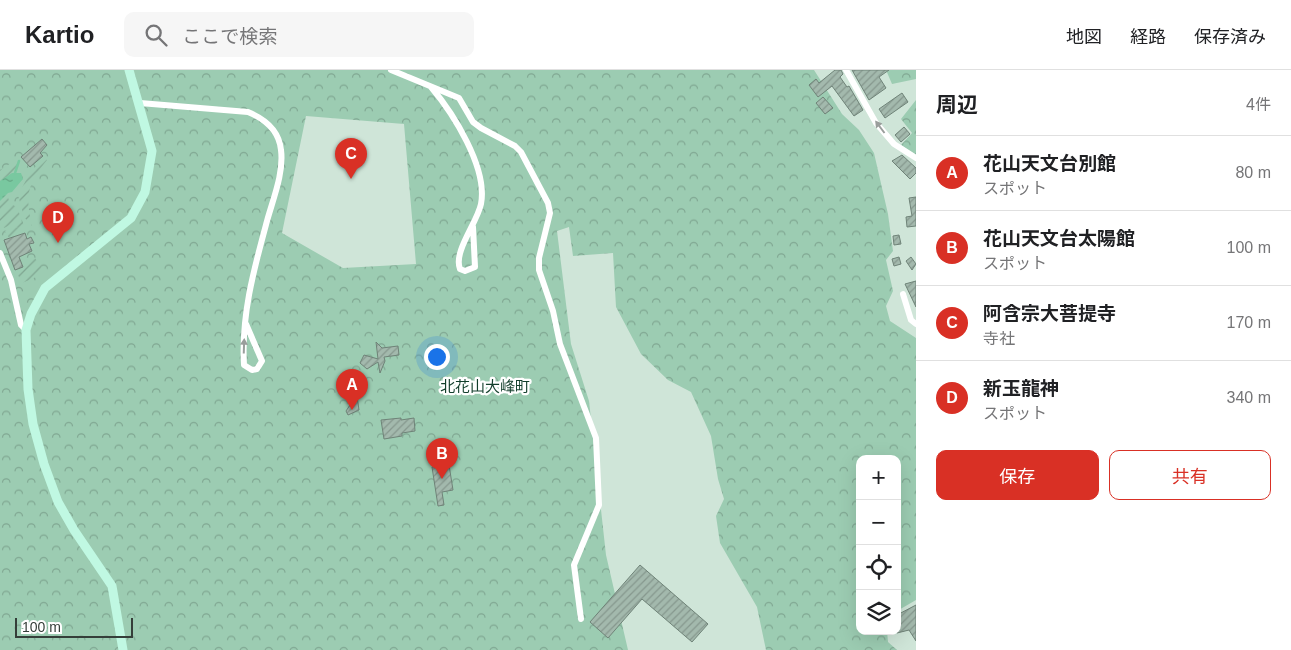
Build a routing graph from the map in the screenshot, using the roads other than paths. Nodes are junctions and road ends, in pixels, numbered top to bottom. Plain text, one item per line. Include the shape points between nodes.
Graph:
1 (129, 70) edge
2 (391, 70) edge
3 (846, 70) edge
4 (430, 86) junction
5 (140, 103) junction
6 (916, 158) edge
7 (473, 227) junction
8 (0, 253) edge
9 (458, 256) junction
10 (475, 257) junction
11 (903, 294) dead end
12 (246, 324) junction
13 (916, 324) edge
14 (26, 330) junction
15 (581, 619) dead end
16 (123, 650) edge

1 - 5 street
2 - 4 street
6 -> 3 street via 894,144 879,127
4 - 7 street via 449,108 480,177 481,204
4 - 15 street via 459,98 469,116 481,128 515,146 532,169 548,203 550,213 539,270 554,311 560,344 596,438 598,504 574,565
5 - 12 street via 248,112 261,118 277,135 281,167 247,293
5 - 14 street via 152,151 150,171 138,206 118,230 45,288
7 - 9 street
7 - 10 street
8 - 14 street via 11,280 21,325
9 - 10 street via 468,252
9 - 10 street via 460,269 465,271 475,266
11 - 13 street via 911,320
12 -> 12 street via 262,361 252,370 244,365
14 - 16 street via 28,389 44,464 70,523 112,586

